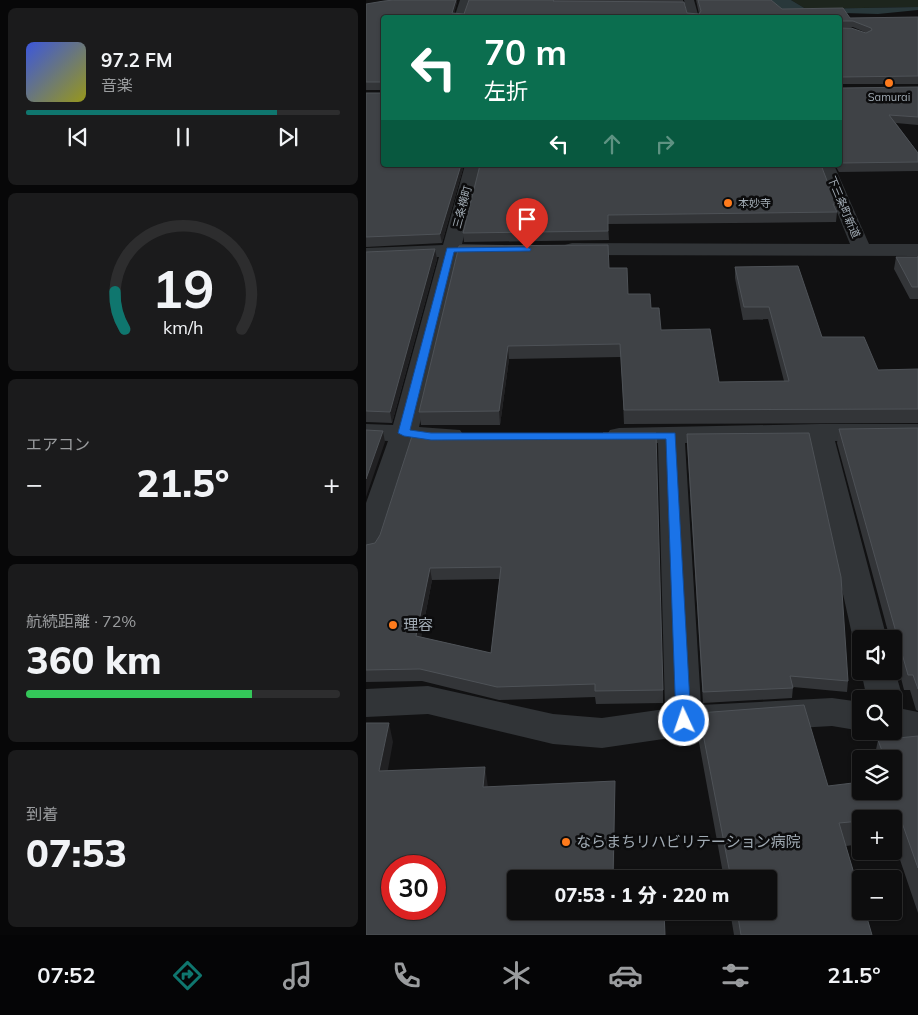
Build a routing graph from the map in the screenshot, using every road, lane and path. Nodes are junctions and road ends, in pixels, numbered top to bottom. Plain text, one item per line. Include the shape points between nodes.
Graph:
1 (465, 0) edge
2 (689, 0) edge
3 (460, 15) edge
4 (693, 15) edge
5 (472, 167) edge
6 (827, 167) edge
7 (518, 249) edge
8 (556, 249) edge
9 (450, 250) junction
10 (862, 250) junction
11 (918, 250) edge
12 (366, 254) edge
13 (366, 432) edge
14 (820, 432) junction
15 (918, 432) edge
16 (404, 433) junction
17 (671, 435) junction
18 (470, 436) edge
19 (597, 436) edge
20 (366, 546) edge
21 (868, 630) edge
22 (366, 703) edge
23 (852, 715) edge
24 (684, 721) junction
25 (902, 724) edge
26 (918, 727) edge

1 - 3 street
2 - 4 street
5 - 9 street, 三条横町
6 - 10 street, 下三条町新道
7 - 9 street
8 - 10 street
9 - 12 street
9 - 16 street, 三条横町
10 - 11 street
13 - 16 street
14 - 15 street
14 - 17 street
14 - 21 street
16 - 18 street
16 - 20 street, 三条横町
17 - 19 street
17 - 24 street
22 - 24 street via 428,700 553,729 602,733
23 - 24 street via 832,712
25 - 26 street

